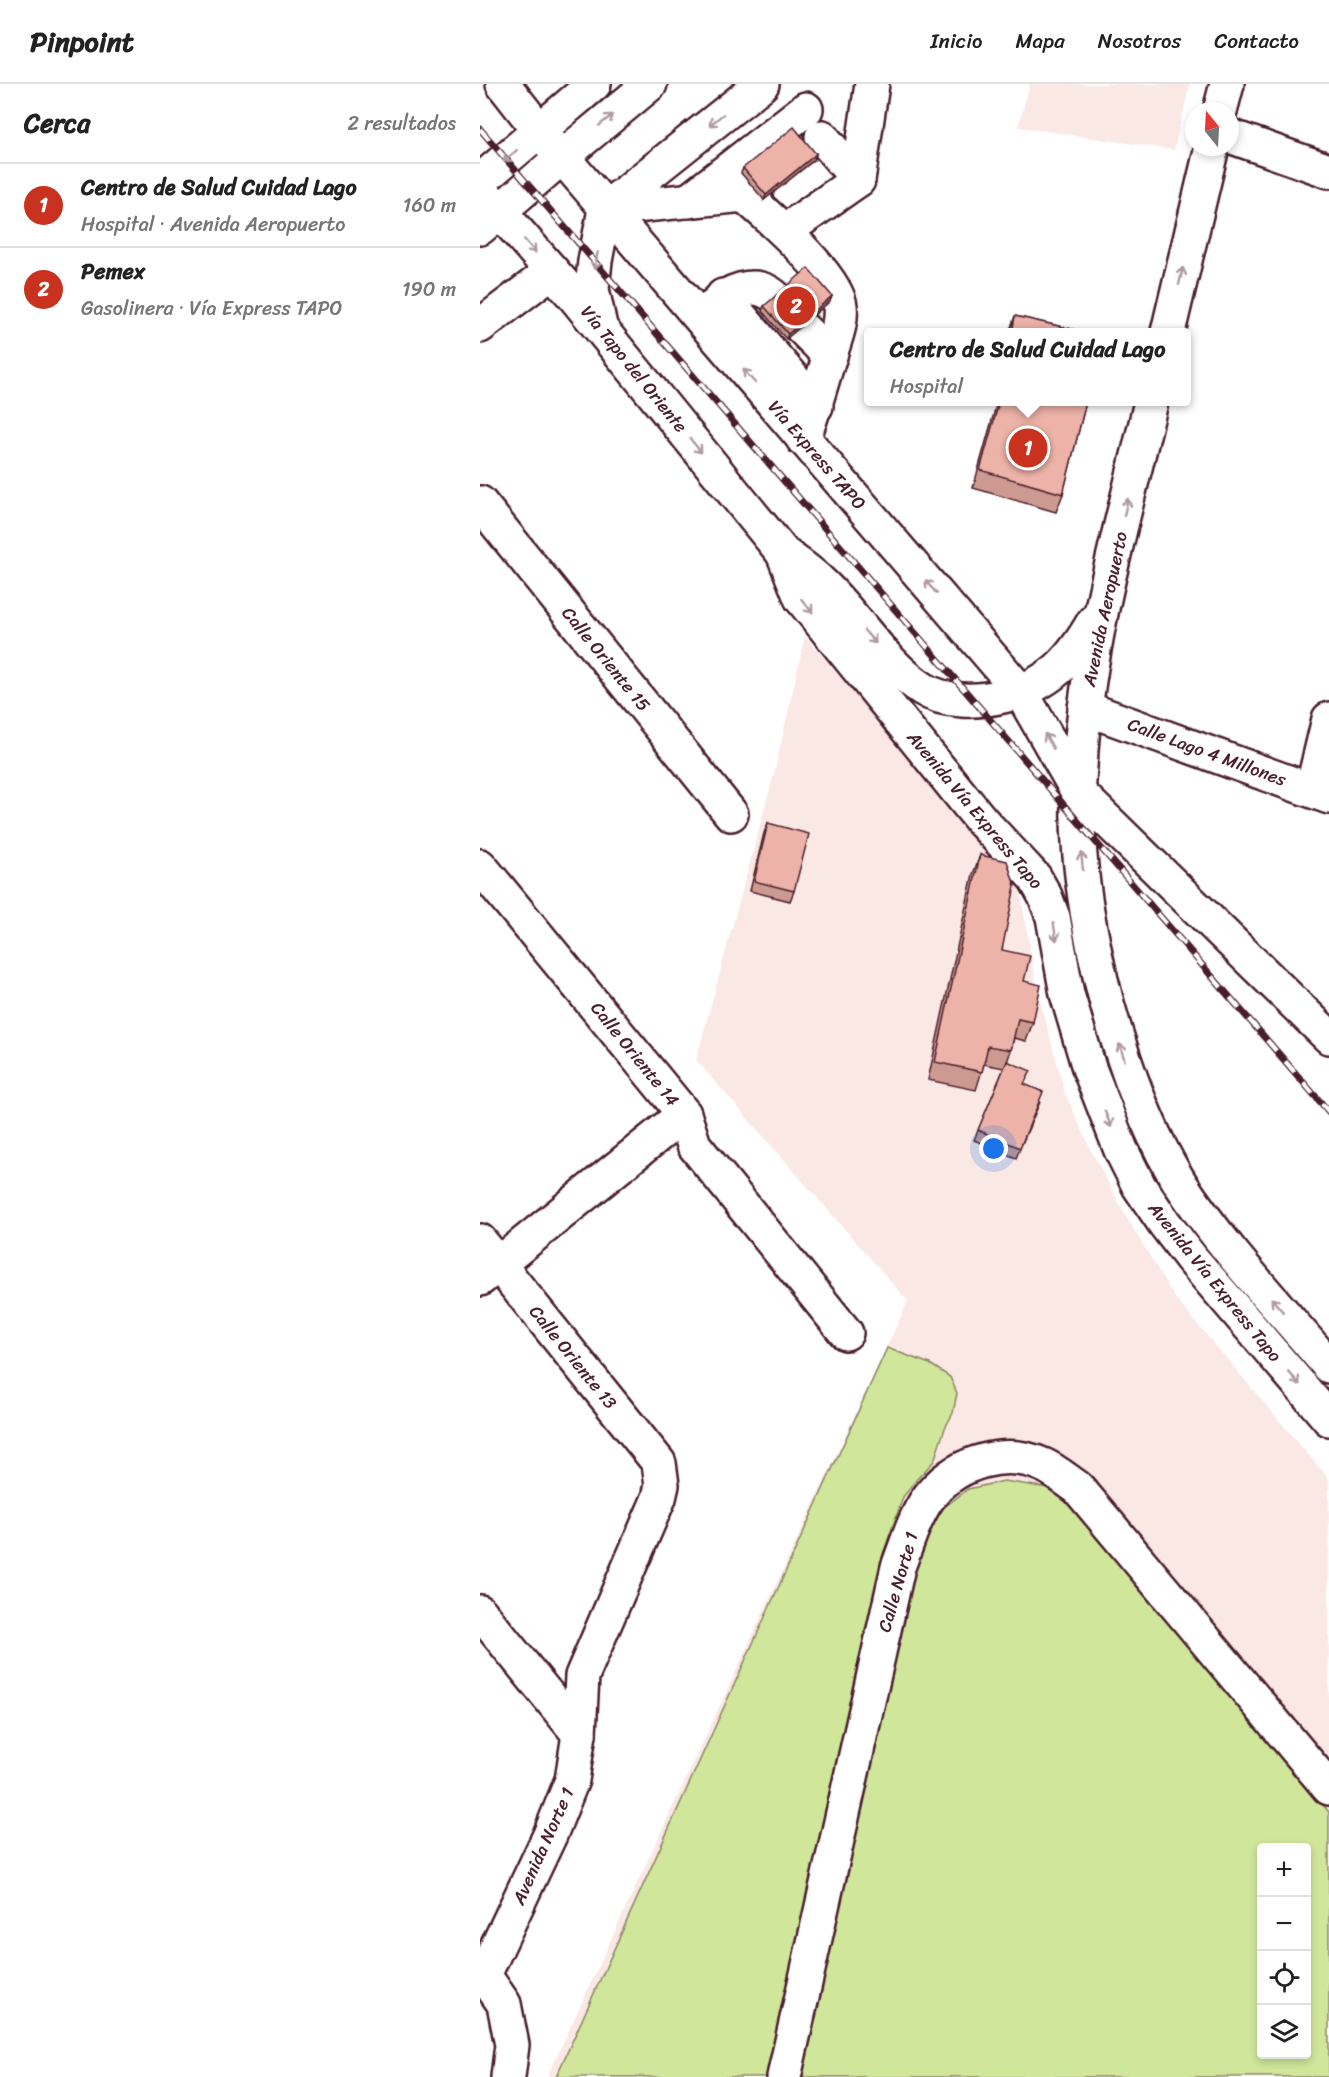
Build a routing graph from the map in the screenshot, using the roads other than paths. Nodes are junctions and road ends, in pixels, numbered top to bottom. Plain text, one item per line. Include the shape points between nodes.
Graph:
1 (503, 84) edge
2 (594, 84) edge
3 (650, 84) edge
4 (762, 84) edge
5 (872, 84) edge
6 (1227, 84) edge
7 (804, 97) edge
8 (1222, 102) edge
9 (539, 130) junction
10 (1239, 139) edge
11 (1210, 156) edge
12 (562, 157) junction
13 (1329, 171) edge
14 (858, 180) junction
15 (480, 181) edge
16 (688, 201) junction
17 (605, 208) junction
18 (487, 210) edge
19 (785, 231) junction
20 (552, 271) junction
21 (723, 296) junction
22 (777, 299) edge
23 (700, 319) junction
24 (480, 326) edge
25 (800, 326) edge
26 (1169, 328) edge
27 (602, 330) junction
28 (830, 356) junction
29 (816, 406) junction
30 (1150, 406) edge
31 (803, 439) junction
32 (480, 503) edge
33 (783, 553) junction
34 (1102, 606) junction
35 (1021, 692) junction
36 (1084, 708) junction
37 (1329, 719) edge
38 (1320, 794) edge
39 (1078, 806) junction
40 (731, 814) dead end
41 (480, 866) edge
42 (1329, 1037) edge
43 (684, 1114) junction
44 (486, 1262) edge
45 (846, 1333) dead end
46 (1329, 1365) edge
47 (1329, 1419) edge
48 (662, 1475) joint
49 (480, 1612) edge
50 (579, 1734) junction
51 (1329, 1788) edge
52 (482, 1973) edge
53 (508, 2077) edge
54 (784, 2077) edge

1 - 9 main road, Vía Express TAPO
2 - 9 main road
12 -> 3 main road
4 -> 17 main road
5 - 14 main road
6 - 8 main road
7 - 14 main road via 814,143
7 - 16 main road
9 - 12 main road, Vía Express TAPO
9 -> 15 main road
10 - 13 main road
26 -> 11 main road
12 - 17 main road, Vía Express TAPO
12 - 18 main road
14 - 19 main road
16 - 17 main road
16 - 19 main road via 750,192
17 - 23 main road, Vía Express TAPO
17 -> 27 main road via 592,289
18 -> 20 main road, Vía Tapo del Oriente
19 - 28 main road via 834,286 840,321
20 - 24 main road
20 - 27 main road, Vía Tapo del Oriente
21 - 22 main road via 755,288
21 - 23 main road
21 - 29 main road
31 -> 23 main road, Vía Express TAPO
25 - 28 main road
27 -> 33 main road, Vía Tapo del Oriente
28 - 29 main road
29 - 31 main road
34 -> 30 main road, Avenida Aeropuerto
35 -> 31 main road, Vía Express TAPO
32 - 40 main road, Calle Oriente 15
33 -> 35 main road via 820,581 923,690 945,698 973,699
33 -> 47 main road, Avenida Vía Express Tapo via 801,598 981,820 1035,878 1053,918 1067,994 1089,1068 1139,1186 1191,1258
34 - 35 main road via 1067,662
34 - 36 main road, Avenida Aeropuerto
39 -> 35 main road, Vía Express TAPO
36 - 38 main road, Calle Lago 4 Millones
36 - 39 main road, Avenida Aeropuerto
37 - 38 main road
39 - 42 main road
46 -> 39 main road, Avenida Vía Express Tapo via 1193,1201 1138,1101 1107,1007 1094,946
41 - 43 main road, Calle Oriente 14
43 - 44 main road
43 - 45 main road, Calle Oriente 14 via 694,1145
44 - 48 main road, Calle Oriente 13 via 652,1454
48 - 50 main road, Avenida Norte 1 via 659,1498 582,1676
49 - 50 main road
50 - 52 main road, Avenida Norte 1 via 573,1780
51 - 54 main road, Calle Norte 1 via 1078,1488 1042,1464 1004,1456 980,1461 954,1474 932,1492 898,1567
52 - 53 main road, Avenida Norte 1 via 504,2004 512,2045

